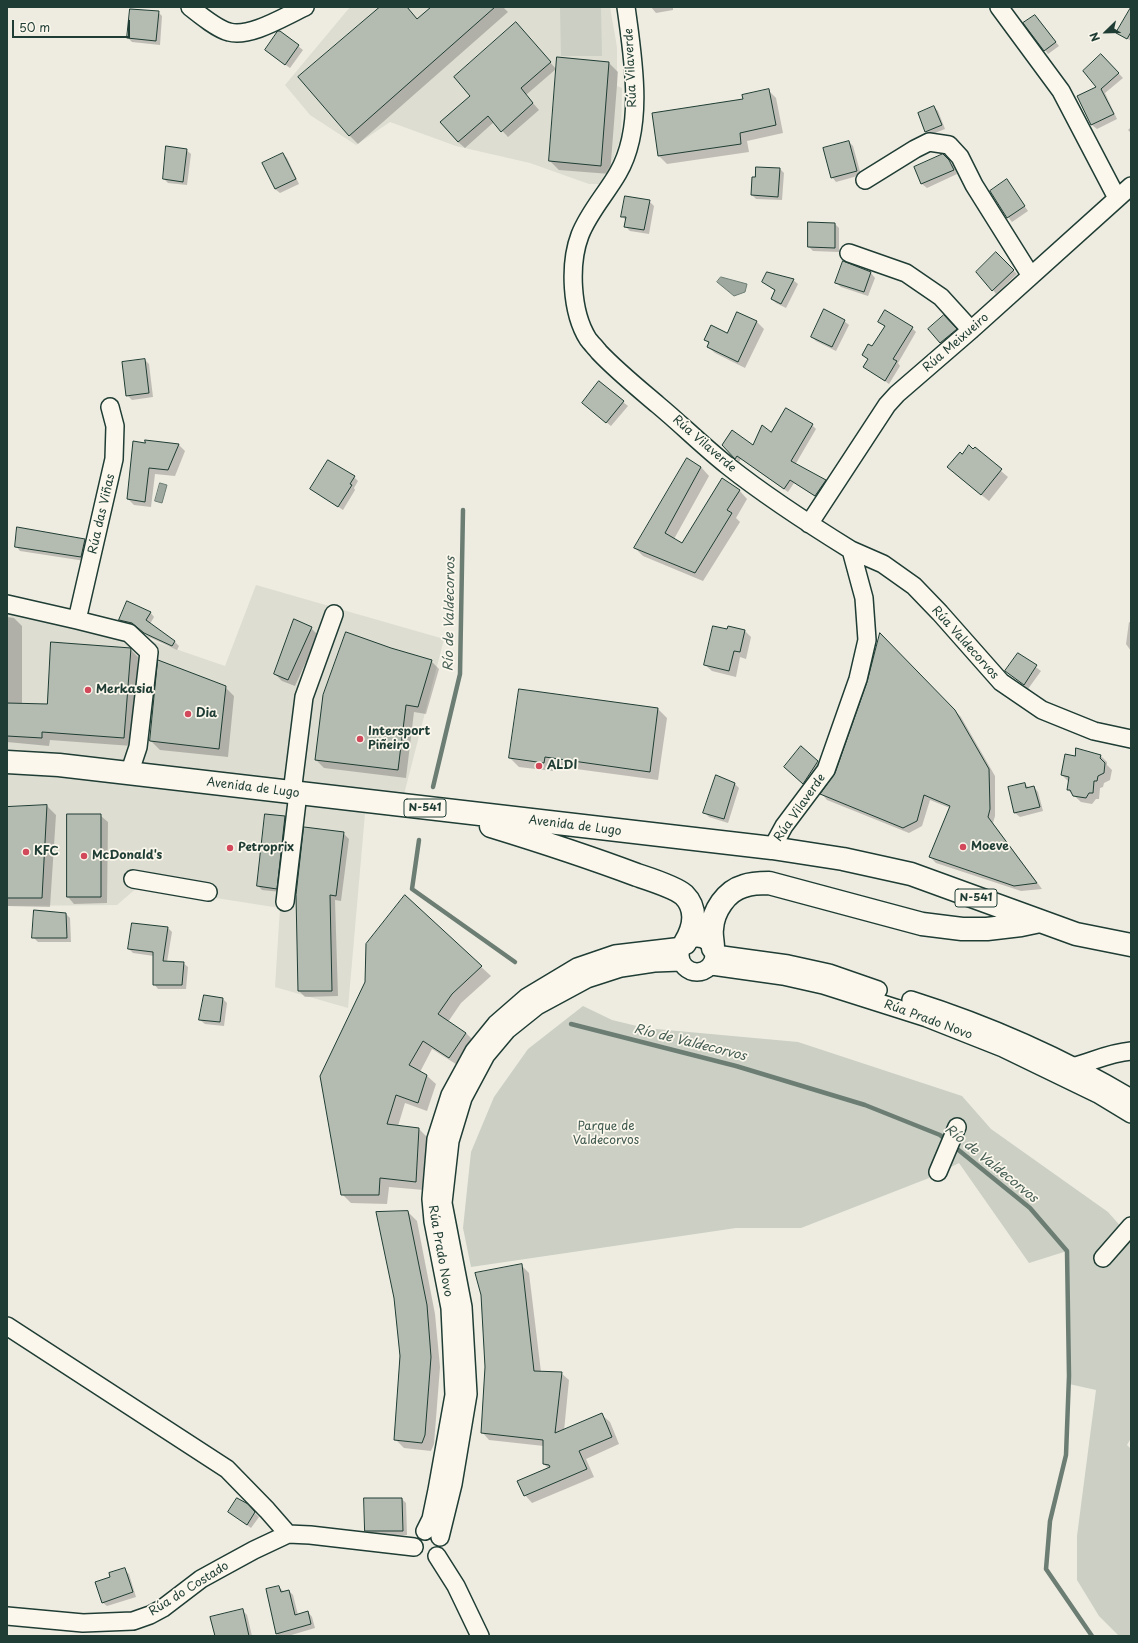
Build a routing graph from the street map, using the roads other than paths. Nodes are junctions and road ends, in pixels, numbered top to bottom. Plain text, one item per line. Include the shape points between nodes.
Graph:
1 (190, 7) edge
2 (304, 7) edge
3 (626, 7) edge
4 (999, 7) edge
5 (865, 180) dead end
6 (1131, 186) edge
7 (1117, 198) junction
8 (849, 253) dead end
9 (1031, 276) junction
10 (971, 330) junction
11 (110, 407) dead end
12 (809, 524) junction
13 (851, 550) junction
14 (7, 604) edge
15 (334, 614) dead end
16 (77, 620) junction
17 (1131, 739) edge
18 (7, 762) edge
19 (129, 774) junction
20 (295, 793) junction
21 (445, 810) junction
22 (772, 848) junction
23 (133, 879) dead end
24 (208, 892) dead end
25 (285, 902) dead end
26 (1041, 921) junction
27 (1131, 945) edge
28 (683, 950) junction
29 (713, 956) junction
30 (1131, 1051) edge
31 (1072, 1067) junction
32 (1131, 1098) edge
33 (1131, 1114) edge
34 (957, 1127) dead end
35 (938, 1172) dead end
36 (1131, 1226) edge
37 (1102, 1258) dead end
38 (7, 1326) edge
39 (288, 1534) junction
40 (432, 1534) junction
41 (414, 1547) junction
42 (437, 1556) junction
43 (7, 1616) edge
44 (480, 1636) edge

1 - 2 street via 229,32 249,32
3 - 12 street, Rúa Vilaverde via 633,53 634,103 630,147 618,173 580,235 574,258 573,284 581,324 588,339 630,381 728,466
4 - 7 street via 1061,91
5 - 9 street via 929,142 949,145 960,157 974,185
6 - 7 street, Rúa Meixueiro
7 - 9 street, Rúa Meixueiro
8 - 10 street via 906,273 941,297
9 - 10 street, Rúa Meixueiro
10 - 12 street, Rúa Meixueiro via 897,394
11 - 16 street, Rúa das Viñas via 115,426 114,459
12 - 13 street, Rúa Vilaverde
13 - 17 street, Rúa Valdecorvos via 883,564 914,586 1001,682 1042,710 1094,731
13 - 22 street, Rúa Vilaverde via 864,598 867,640 858,679 826,770 784,826
14 - 16 street
15 - 20 street via 304,697
16 - 19 street via 129,633 149,652 138,747
18 - 19 highway, Avenida de Lugo / N-541 via 59,765
19 - 20 highway, Avenida de Lugo / N-541
20 - 21 highway, Avenida de Lugo / N-541
20 - 25 street
21 - 22 highway, Avenida de Lugo / N-541
21 - 28 highway via 578,853 684,895 693,909 691,934
22 - 26 highway, Avenida de Lugo / N-541 via 842,859 911,874
23 - 24 street
26 - 27 highway, Avenida de Lugo / N-541 via 1076,934
26 - 29 highway via 987,929 922,924 769,883 756,883 736,889 717,908 712,928
28 - 29 street via 695,938 701,938 709,942
28 - 29 street via 688,971 694,973 705,972
28 - 40 street, Rúa Prado Novo via 615,954 576,967 527,997 496,1024 474,1051 450,1095 436,1140 431,1199 450,1308 454,1395 431,1519
29 - 31 street, Rúa Prado Novo via 788,964 829,973 973,1021
29 - 33 street, Rúa Prado Novo via 824,985 927,1018 1004,1048 1098,1094
30 - 31 street via 1115,1052
31 - 32 street, Rúa Prado Novo
34 - 35 street
36 - 37 street
38 - 39 street via 227,1469
39 - 41 street, Rúa do Costado
39 - 43 street, Rúa do Costado via 221,1568 162,1608 133,1621 83,1623
40 - 41 street via 421,1532 415,1539
40 - 42 street via 442,1540 442,1549
41 - 42 street via 423,1558 433,1559
42 - 44 street via 456,1586

